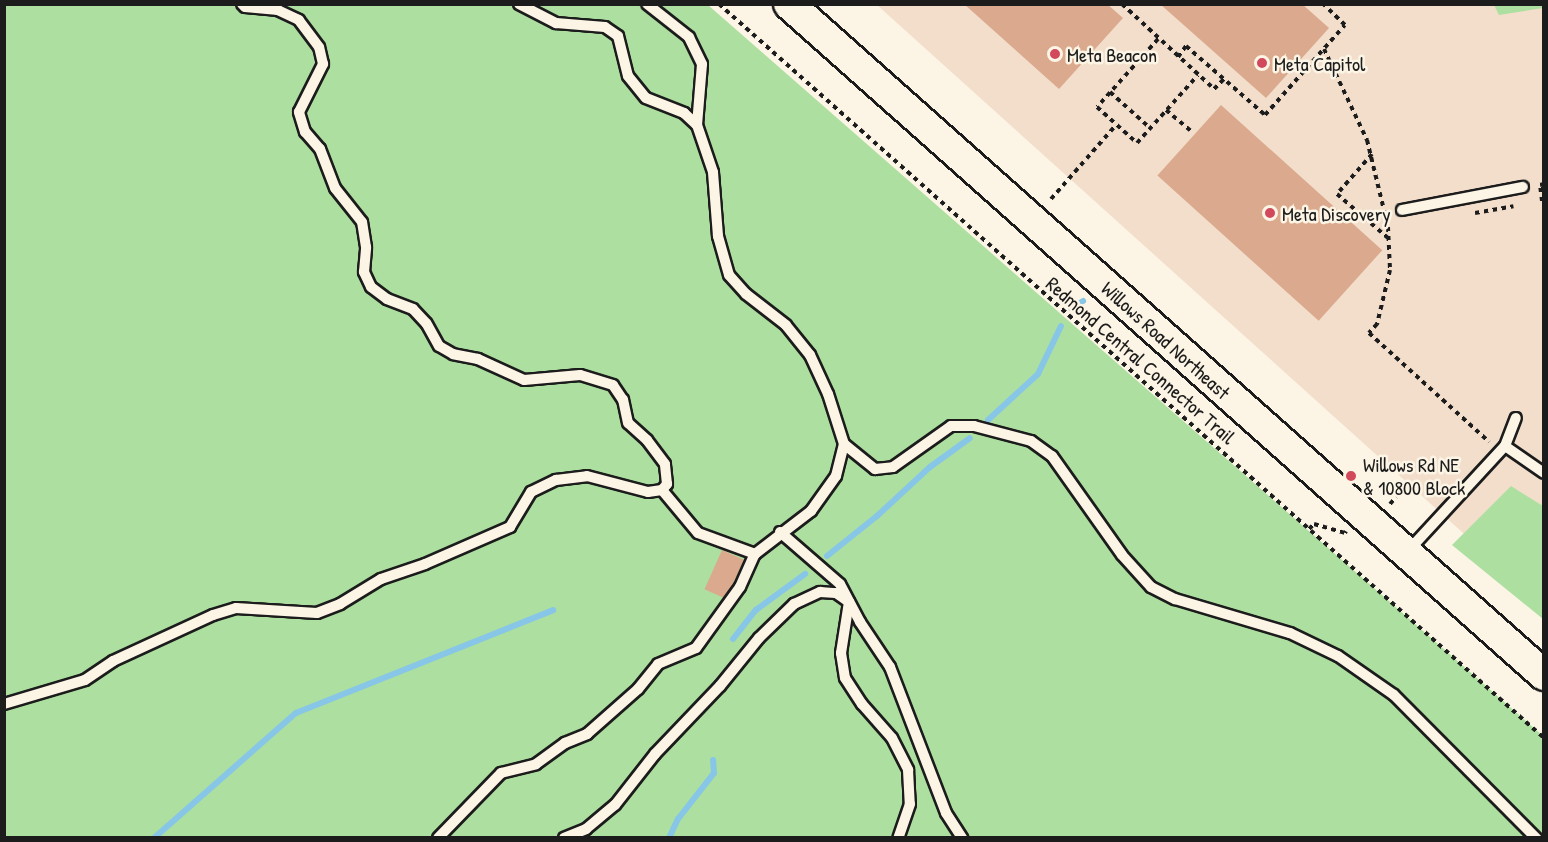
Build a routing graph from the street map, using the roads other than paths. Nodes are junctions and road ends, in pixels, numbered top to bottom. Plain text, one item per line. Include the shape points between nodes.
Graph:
1 (242, 4) edge
2 (519, 4) edge
3 (647, 4) edge
4 (789, 4) edge
5 (697, 125) junction
6 (1523, 187) dead end
7 (1402, 210) dead end
8 (1516, 418) dead end
9 (844, 444) junction
10 (1505, 446) junction
11 (1544, 473) edge
12 (662, 490) junction
13 (780, 532) junction
14 (1406, 553) junction
15 (755, 554) junction
16 (849, 602) junction
17 (1544, 675) edge
18 (4, 704) edge
19 (438, 837) edge
20 (564, 837) edge
21 (898, 837) edge
22 (962, 837) edge
23 (1536, 837) edge

1 - 12 lane via 278,10 299,20 319,47 323,64 299,112 305,132 320,149 335,188 362,222 364,272 371,287 387,299 413,309 439,346 453,354 478,359 524,380 580,375 613,385 623,400 628,423 665,464 667,484
2 - 5 lane via 556,23 605,27 611,31 618,36 628,76 646,98 684,112
3 - 5 lane via 689,37 702,64
4 - 14 main road, Willows Road Northeast
5 - 9 lane via 713,172 718,236 729,274 746,294 786,325 810,355
6 - 7 lane
8 - 10 lane
9 - 13 lane via 836,477 811,511
9 - 23 lane via 875,469 893,467 951,426 974,426 1031,441 1052,456 1122,555 1151,587 1175,599 1290,633 1338,656 1394,694
10 - 11 lane
10 - 14 lane
12 - 15 lane via 698,533
12 - 18 lane via 648,492 587,476 556,480 531,492 510,527 381,579 340,604 317,613 236,608 113,661 85,680
13 - 15 lane
13 - 16 lane via 831,574
14 - 17 main road, Willows Road Northeast
15 - 19 lane via 740,587 696,648 657,664 638,689 587,734 565,743 536,764 501,773
16 - 20 lane via 836,593 820,592 794,604 655,754 615,806 586,829
16 - 21 lane via 841,653 845,678 892,738 908,770 910,804
16 - 22 lane via 890,667 946,813

